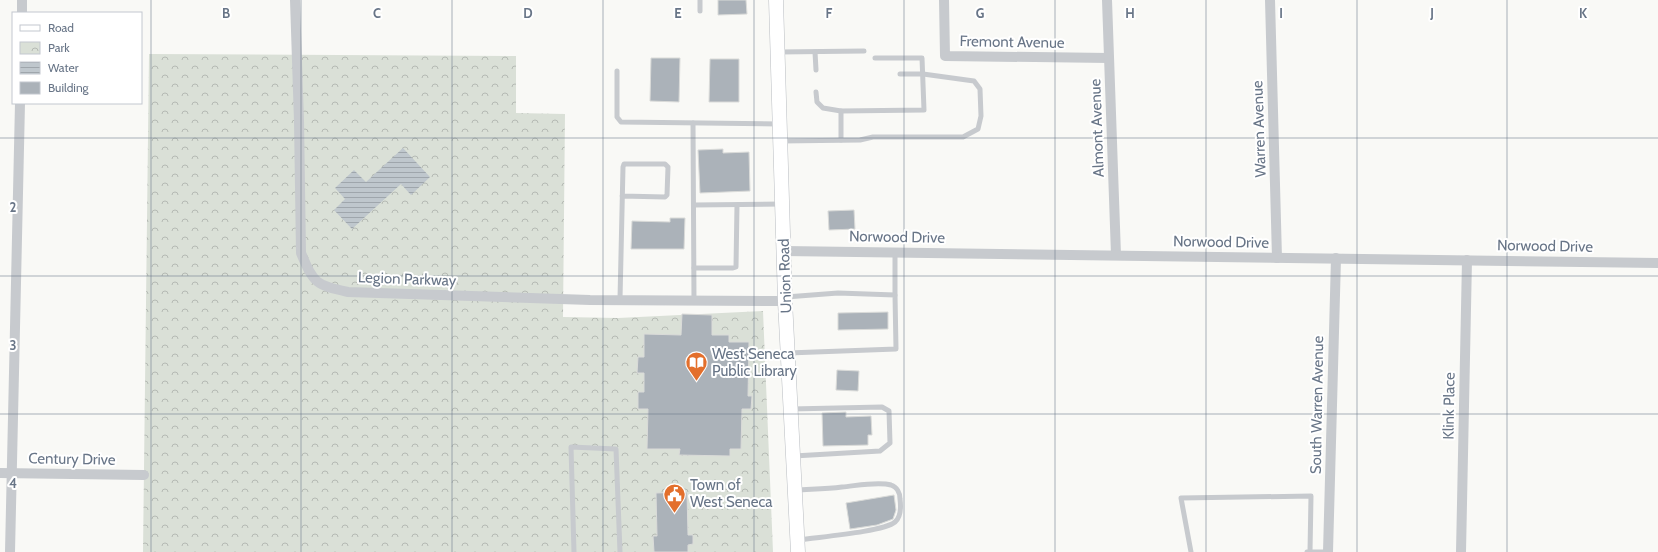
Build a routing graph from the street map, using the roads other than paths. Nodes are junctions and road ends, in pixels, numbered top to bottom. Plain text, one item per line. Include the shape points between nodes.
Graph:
1 (22, 0) edge
2 (295, 0) edge
3 (700, 0) edge
4 (776, 0) edge
5 (944, 0) edge
6 (1107, 0) edge
7 (1270, 0) edge
8 (700, 11) dead end
9 (22, 12) edge
10 (864, 51) dead end
11 (777, 52) junction
12 (815, 52) junction
13 (875, 58) dead end
14 (1109, 58) junction
15 (816, 70) dead end
16 (617, 71) dead end
17 (900, 74) dead end
18 (923, 74) junction
19 (816, 92) dead end
20 (20, 104) edge
21 (841, 112) junction
22 (693, 123) junction
23 (780, 124) junction
24 (841, 140) junction
25 (780, 141) junction
26 (622, 196) junction
27 (782, 204) junction
28 (694, 205) junction
29 (737, 205) junction
30 (784, 251) junction
31 (895, 252) junction
32 (1116, 255) junction
33 (1277, 258) junction
34 (1336, 258) junction
35 (1467, 260) junction
36 (1658, 263) edge
37 (694, 268) junction
38 (895, 295) junction
39 (620, 299) junction
40 (785, 299) junction
41 (694, 300) junction
42 (788, 353) junction
43 (791, 409) junction
44 (793, 456) junction
45 (0, 473) edge
46 (11, 474) junction
47 (144, 475) dead end
48 (795, 490) junction
49 (797, 546) edge
50 (10, 552) edge
51 (574, 552) edge
52 (620, 552) edge
53 (1191, 552) edge
54 (1307, 552) edge
55 (1310, 552) edge
56 (1328, 552) edge
57 (1461, 552) edge

1 - 9 street
2 - 39 street, Legion Parkway via 301,253 317,283 348,292
3 - 8 lane
4 - 11 main road, Union Road
5 - 14 street, Fremont Avenue via 945,56
6 - 14 street, Almont Avenue
7 - 33 street, Warren Avenue
10 - 12 lane
11 - 12 lane
11 - 23 main road, Union Road
12 - 15 lane
13 - 18 lane via 922,58
14 - 32 street, Almont Avenue
16 - 22 lane via 617,117 621,122
17 - 18 lane
18 - 21 lane via 924,110
18 - 24 lane via 974,81 980,89 981,116 978,129 963,137 873,137
19 - 21 lane via 817,102 823,108
20 - 46 street
21 - 24 lane
22 - 23 lane
22 - 28 lane
23 - 25 main road, Union Road
24 - 25 lane
25 - 27 main road, Union Road
26 - 26 lane via 624,164 664,164 668,167 665,197
26 - 39 lane
27 - 29 lane
27 - 30 main road, Union Road
28 - 29 lane
28 - 37 lane
29 - 37 lane via 736,267
30 - 31 street, Norwood Drive
30 - 40 main road, Union Road
31 - 32 street, Norwood Drive
31 - 38 lane
32 - 33 street, Norwood Drive
33 - 34 street, Norwood Drive
34 - 35 street, Norwood Drive
34 - 56 street, South Warren Avenue
35 - 36 street, Norwood Drive
35 - 57 street, Klink Place
37 - 41 lane
38 - 40 lane via 838,293
38 - 42 lane via 896,349
39 - 41 street, Legion Parkway
40 - 41 street, Legion Parkway
40 - 42 main road, Union Road
42 - 43 main road, Union Road
43 - 44 main road, Union Road
43 - 44 lane via 882,407 889,411 890,443 880,451
44 - 48 main road, Union Road
45 - 46 street, Century Drive
46 - 47 street, Century Drive
46 - 50 street
48 - 49 main road, Union Road
48 - 49 lane via 890,485 899,492 900,499 898,519 889,526
51 - 52 lane via 571,447 616,449
53 - 55 lane via 1181,498 1311,496
54 - 55 lane
55 - 56 lane

